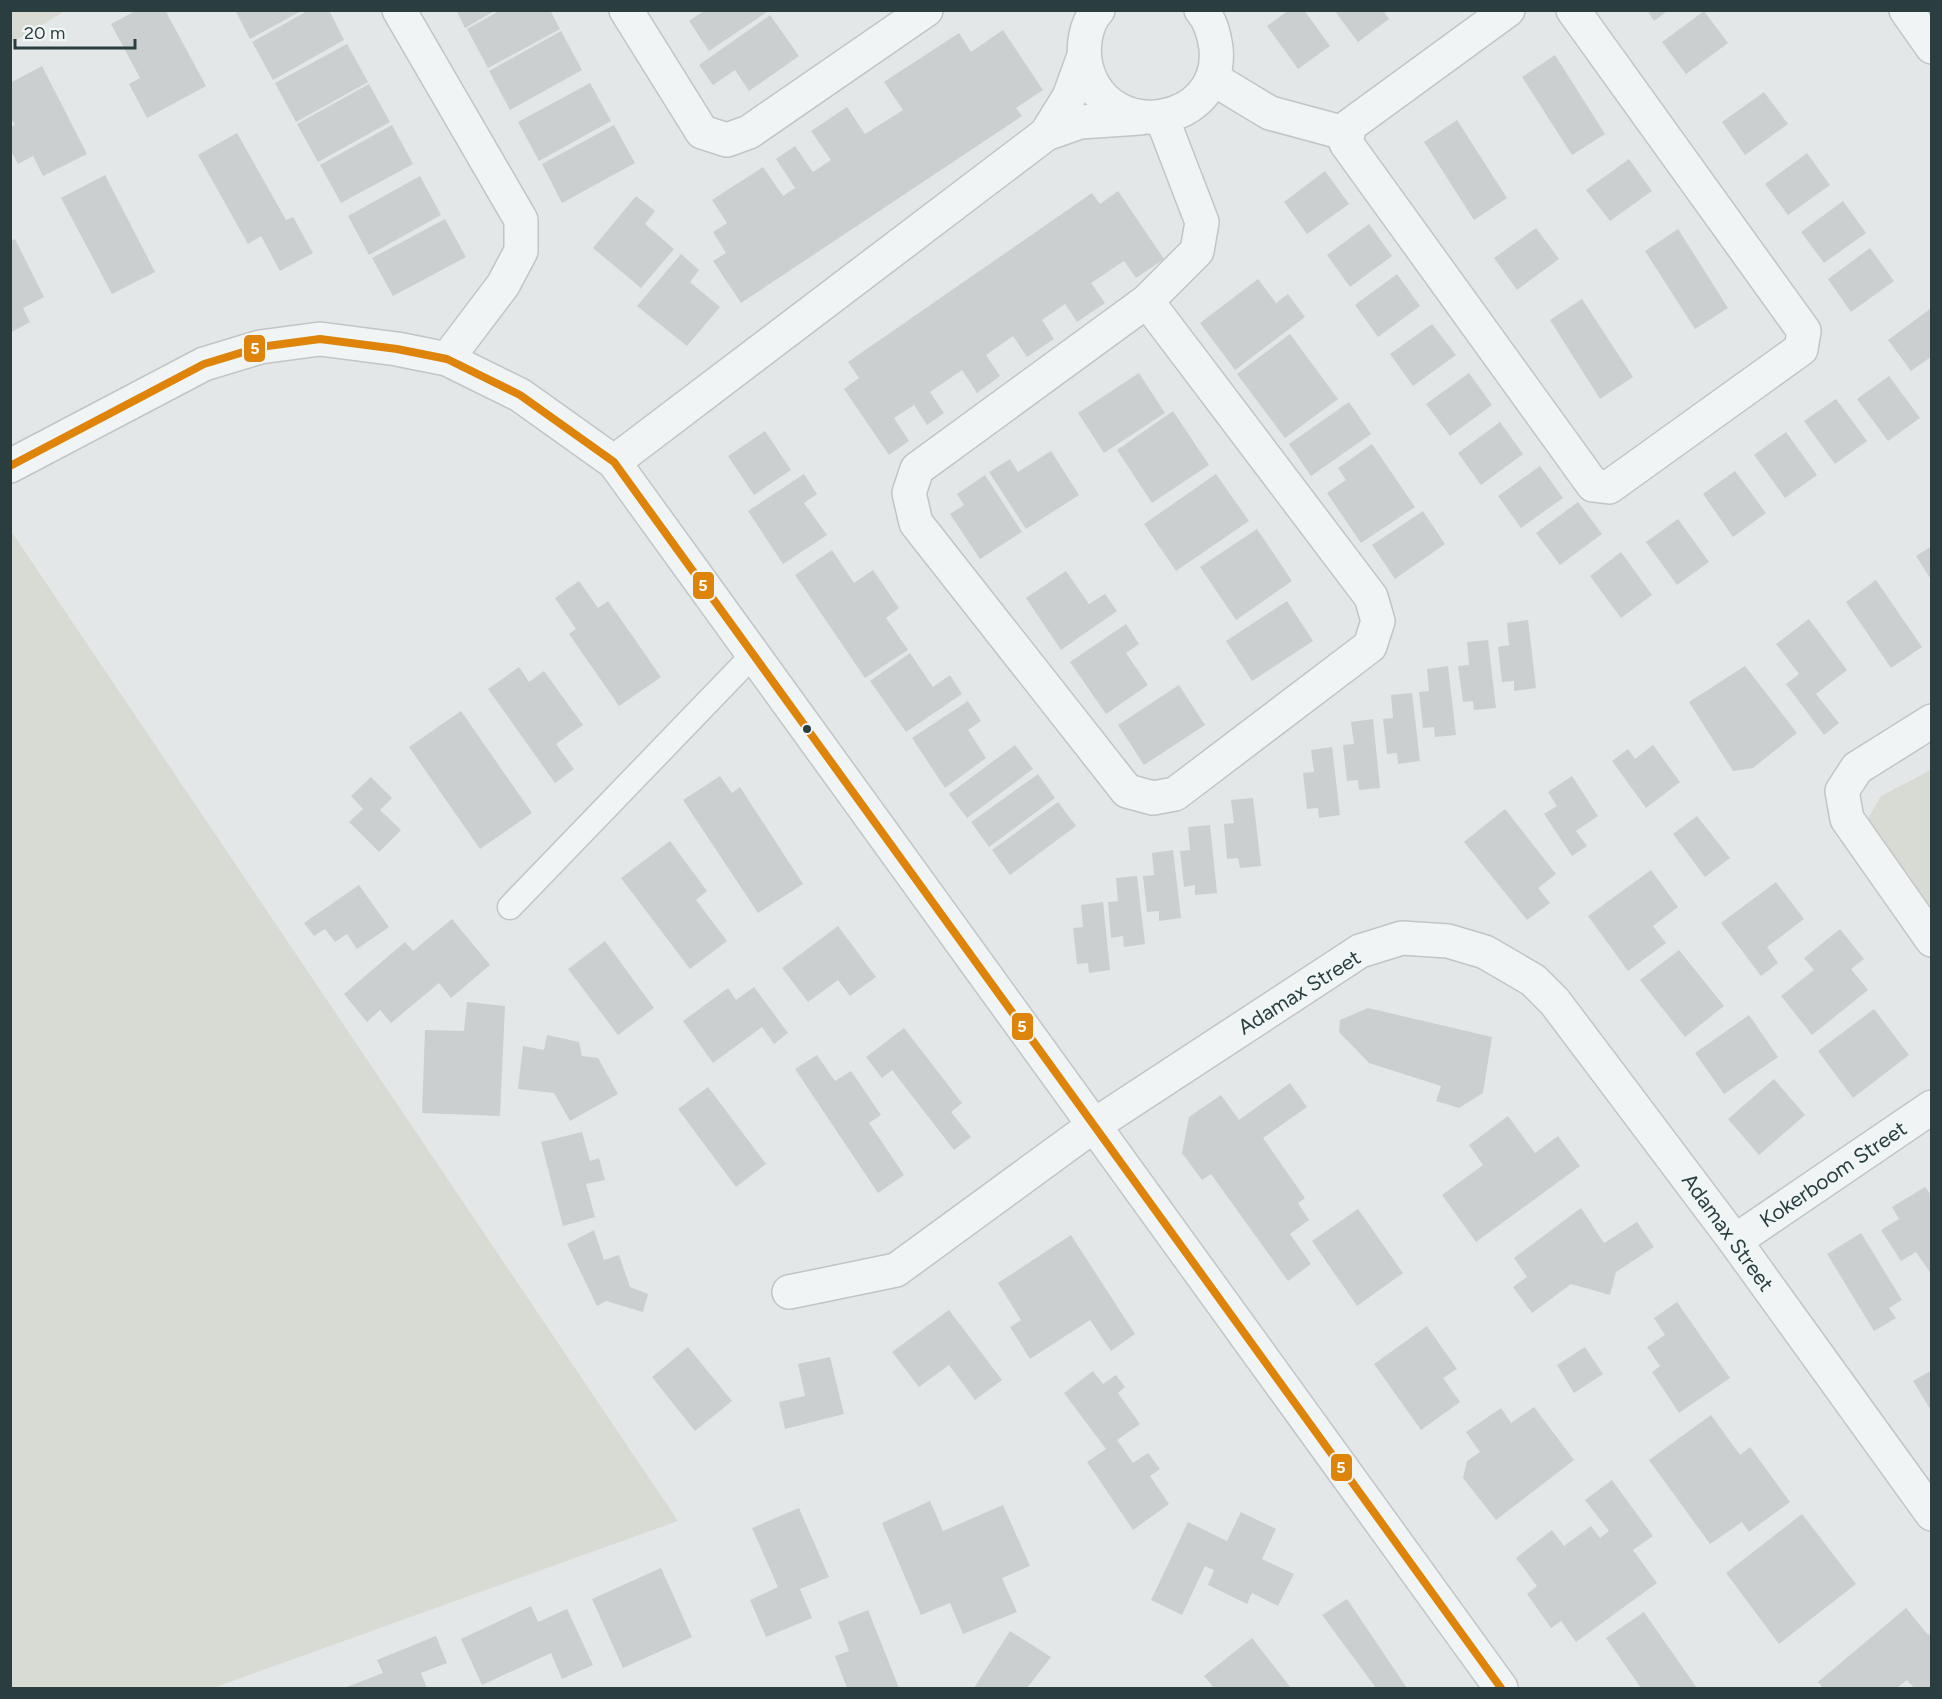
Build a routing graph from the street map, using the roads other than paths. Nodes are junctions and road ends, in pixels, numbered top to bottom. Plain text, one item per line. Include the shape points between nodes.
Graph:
1 (399, 10) edge
2 (626, 10) edge
3 (926, 10) edge
4 (1201, 10) edge
5 (1508, 10) edge
6 (1573, 10) edge
7 (1906, 10) edge
8 (1086, 26) edge
9 (1932, 47) edge
10 (1212, 78) junction
11 (1151, 118) junction
12 (1046, 134) junction
13 (1348, 134) junction
14 (1147, 301) junction
15 (447, 359) junction
16 (614, 462) junction
17 (10, 466) edge
18 (752, 656) junction
19 (1932, 721) edge
20 (510, 907) dead end
21 (1932, 940) edge
22 (1932, 1107) edge
23 (1093, 1126) junction
24 (1736, 1241) junction
25 (789, 1292) dead end
26 (1932, 1514) edge
27 (1501, 1689) edge

1 - 15 street via 521,220 521,251 503,285
2 - 3 street via 702,132 727,141 750,132
4 - 10 street via 1214,34 1217,56
5 - 13 street via 1349,126
6 - 13 street via 1804,331 1801,348 1609,487 1593,485 1346,143
7 - 9 street
8 - 11 street via 1089,78 1101,97 1118,110
8 - 12 street via 1069,97
10 - 11 street via 1200,97 1182,111
10 - 13 street via 1270,113
11 - 12 street via 1080,122
11 - 14 street via 1202,222 1197,250
12 - 16 street
14 - 14 street via 917,469 909,493 916,523 1127,790 1153,798 1175,794 1370,646 1378,621 1371,597
15 - 16 street via 520,395
15 - 17 street via 320,339 260,347 204,364
16 - 18 street
18 - 20 lane
18 - 23 street
19 - 21 street via 1857,768 1842,791 1847,819
22 - 24 street, Kokerboom Street
23 - 24 street, Adamax Street via 1360,951 1402,938 1448,941 1485,952 1533,980 1555,1002
23 - 25 street, Adamax Street via 896,1270
23 - 27 street
24 - 26 street, Adamax Street

